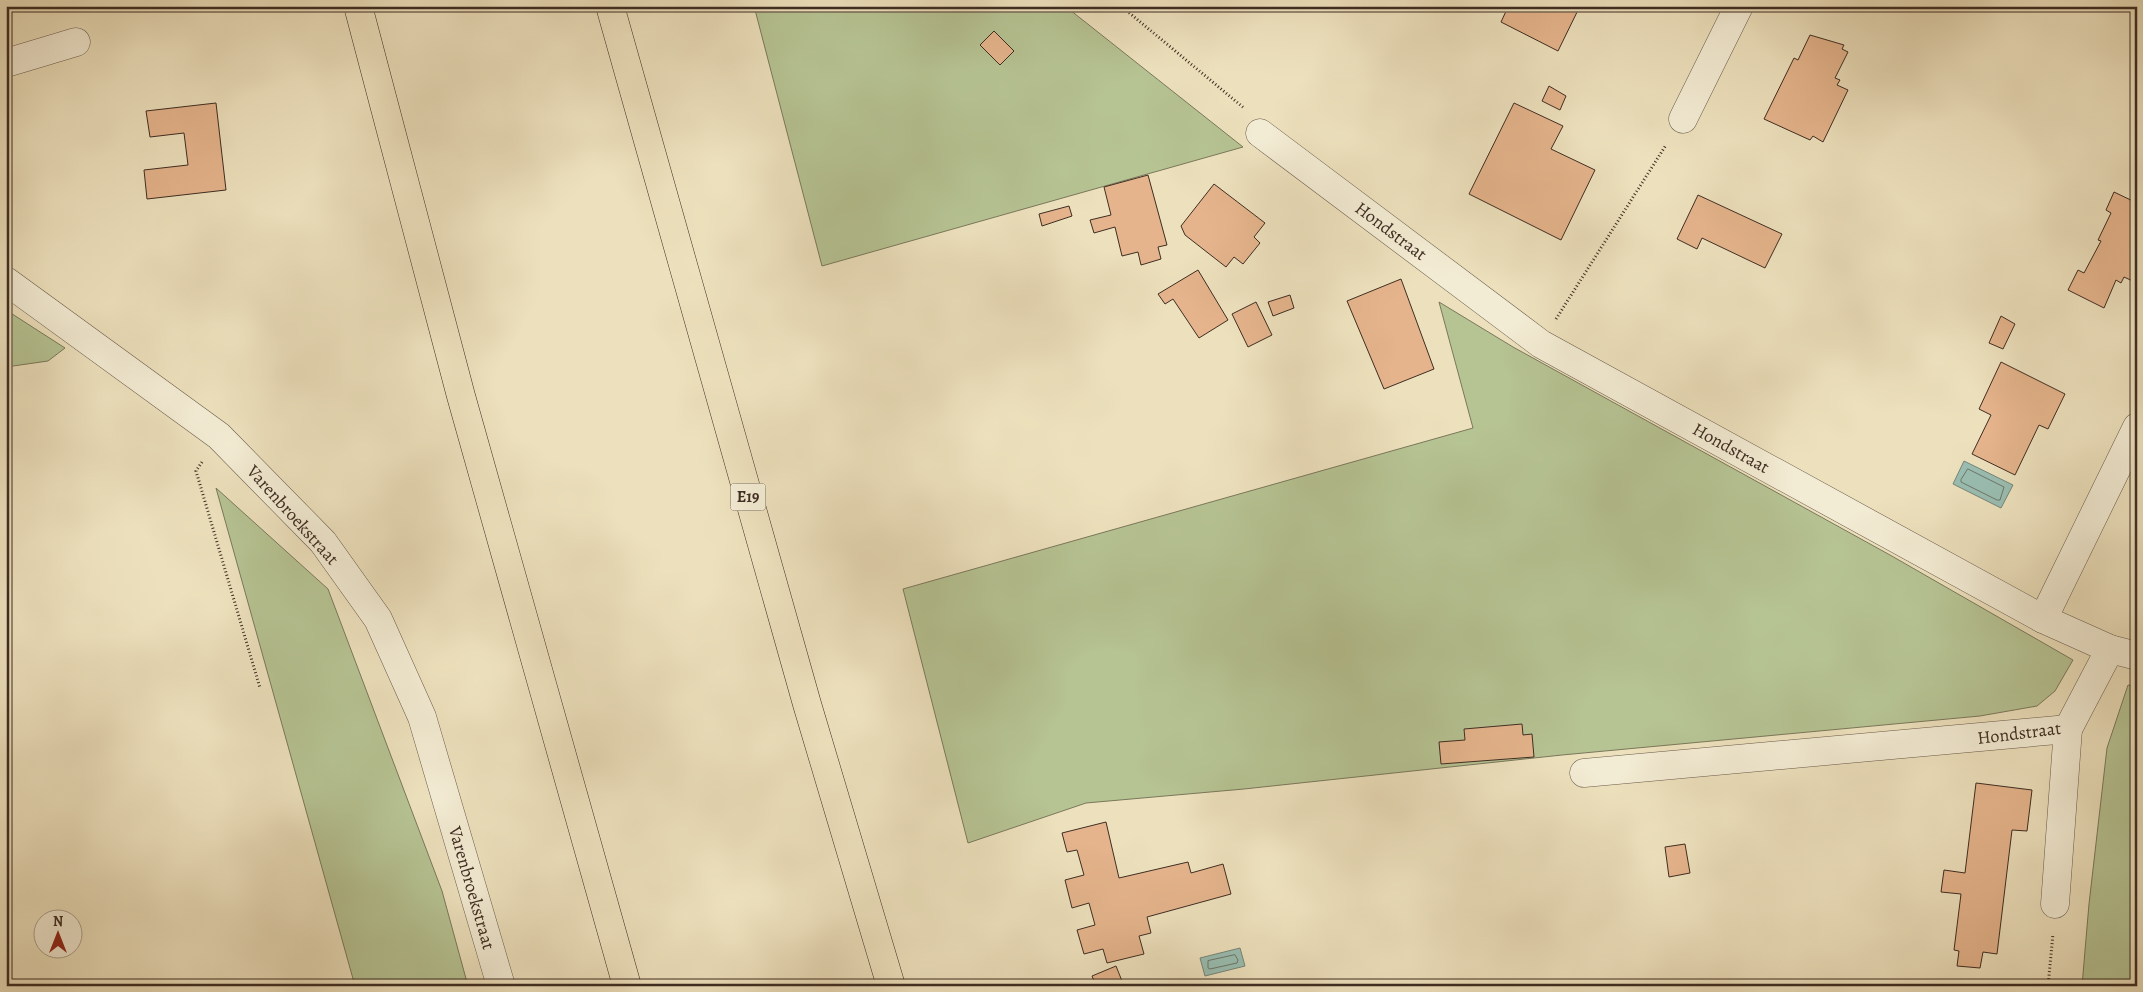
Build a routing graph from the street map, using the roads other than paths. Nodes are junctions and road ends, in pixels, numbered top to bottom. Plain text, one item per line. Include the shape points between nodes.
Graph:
1 (358, 6) edge
2 (610, 6) edge
3 (1739, 6) edge
4 (76, 42) dead end
5 (6, 63) edge
6 (1683, 119) road end
7 (1260, 133) road end
8 (6, 281) edge
9 (2137, 427) edge
10 (2042, 619) junction
11 (2110, 649) junction
12 (2137, 656) edge
13 (2068, 729) junction
14 (1584, 774) dead end
15 (2056, 904) road end
16 (501, 986) edge
17 (627, 986) edge
18 (891, 986) edge

1 - 17 highway via 461,396
2 - 18 highway, E19 via 806,704
3 - 6 street
4 - 5 street
7 - 10 street, Hondstraat via 1541,344
8 - 16 street, Varenbroekstraat via 219,436 323,542 378,619 422,717
9 - 10 street
10 - 11 street, Hondstraat
11 - 12 street, Hondstraat
11 - 13 street, Hondstraat
13 - 14 street, Hondstraat
13 - 15 street

